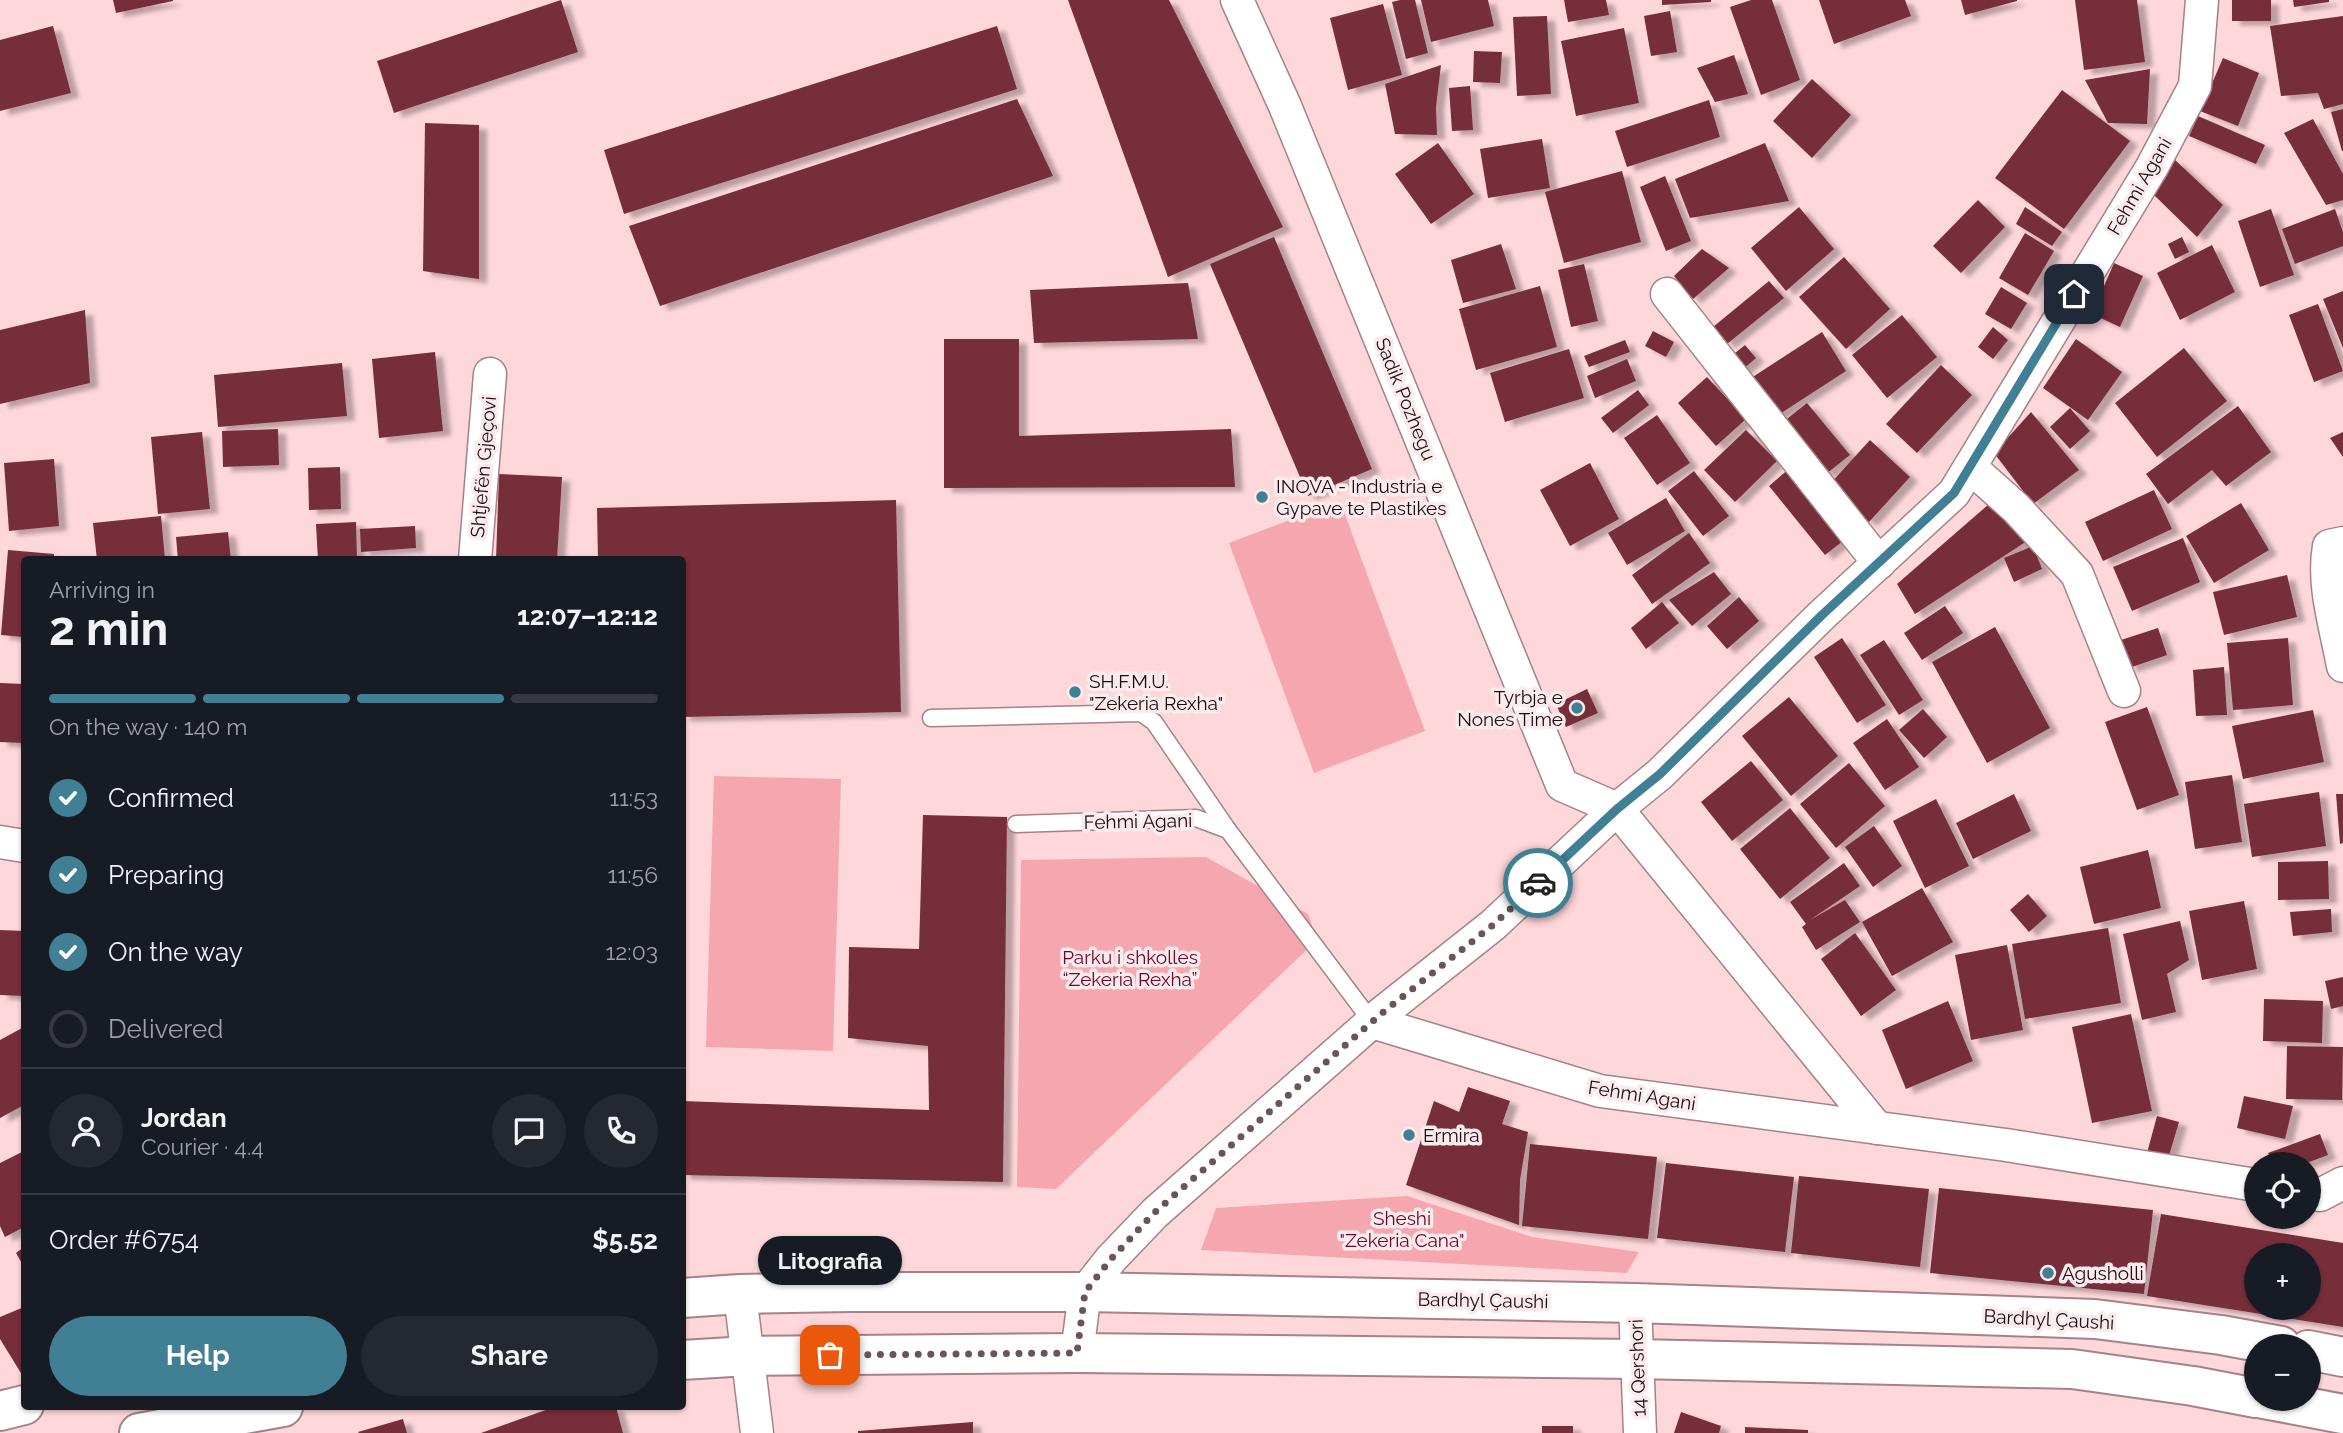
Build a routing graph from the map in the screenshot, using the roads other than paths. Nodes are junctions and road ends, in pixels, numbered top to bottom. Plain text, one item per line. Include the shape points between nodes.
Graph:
1 (1237, 0) edge
2 (2202, 0) edge
3 (1667, 294) dead end
4 (491, 374) dead end
5 (1970, 467) junction
6 (2343, 543) edge
7 (475, 556) edge
8 (1879, 563) junction
9 (2343, 666) edge
10 (2124, 691) dead end
11 (931, 718) dead end
12 (1617, 809) junction
13 (1016, 824) dead end
14 (1228, 830) junction
15 (0, 842) edge
16 (21, 846) edge
17 (1372, 1022) junction
18 (1877, 1128) junction
19 (2244, 1183) edge
20 (1085, 1292) junction
21 (740, 1294) junction
22 (686, 1298) edge
23 (1635, 1303) junction
24 (2244, 1339) edge
25 (1077, 1353) junction
26 (2321, 1353) edge
27 (748, 1356) junction
28 (2343, 1357) edge
29 (1637, 1359) junction
30 (686, 1360) edge
31 (2244, 1396) edge
32 (21, 1406) edge
33 (0, 1410) edge
34 (266, 1410) edge
35 (2321, 1410) edge
36 (2343, 1414) edge
37 (138, 1433) edge
38 (757, 1433) edge
39 (1640, 1433) edge

1 - 12 street, Sadik Pozhegu via 1306,157 1562,785
2 - 5 street, Fehmi Agani via 2195,86 2152,167
3 - 8 street
4 - 7 street, Shtjefën Gjeçovi
5 - 8 street, Fehmi Agani via 1954,493
5 - 10 street via 2016,508 2077,574
6 - 9 street via 2329,546 2326,564
8 - 12 street, Fehmi Agani via 1660,774
11 - 14 lane via 1141,713 1154,722
12 - 17 street, Fehmi Agani via 1493,925
12 - 18 street
13 - 14 lane, Fehmi Agani via 1196,818
14 - 17 lane
15 - 16 street
17 - 18 street, Fehmi Agani via 1600,1091
17 - 20 street, Fehmi Agani via 1154,1213
18 - 19 street, Fehmi Agani
20 - 21 main road, Bardhyl Çaushi
20 - 23 main road, Bardhyl Çaushi
20 - 25 street
21 - 22 main road, Bardhyl Çaushi
21 - 27 street
23 - 24 main road, Bardhyl Çaushi via 2095,1319
23 - 29 street, 14 Qershori
25 - 27 main road
25 - 29 main road
26 - 28 main road
27 - 30 main road
27 - 38 street
29 - 31 main road via 2072,1369
29 - 39 street, 14 Qershori
32 - 33 main road
34 - 37 main road
35 - 36 main road

